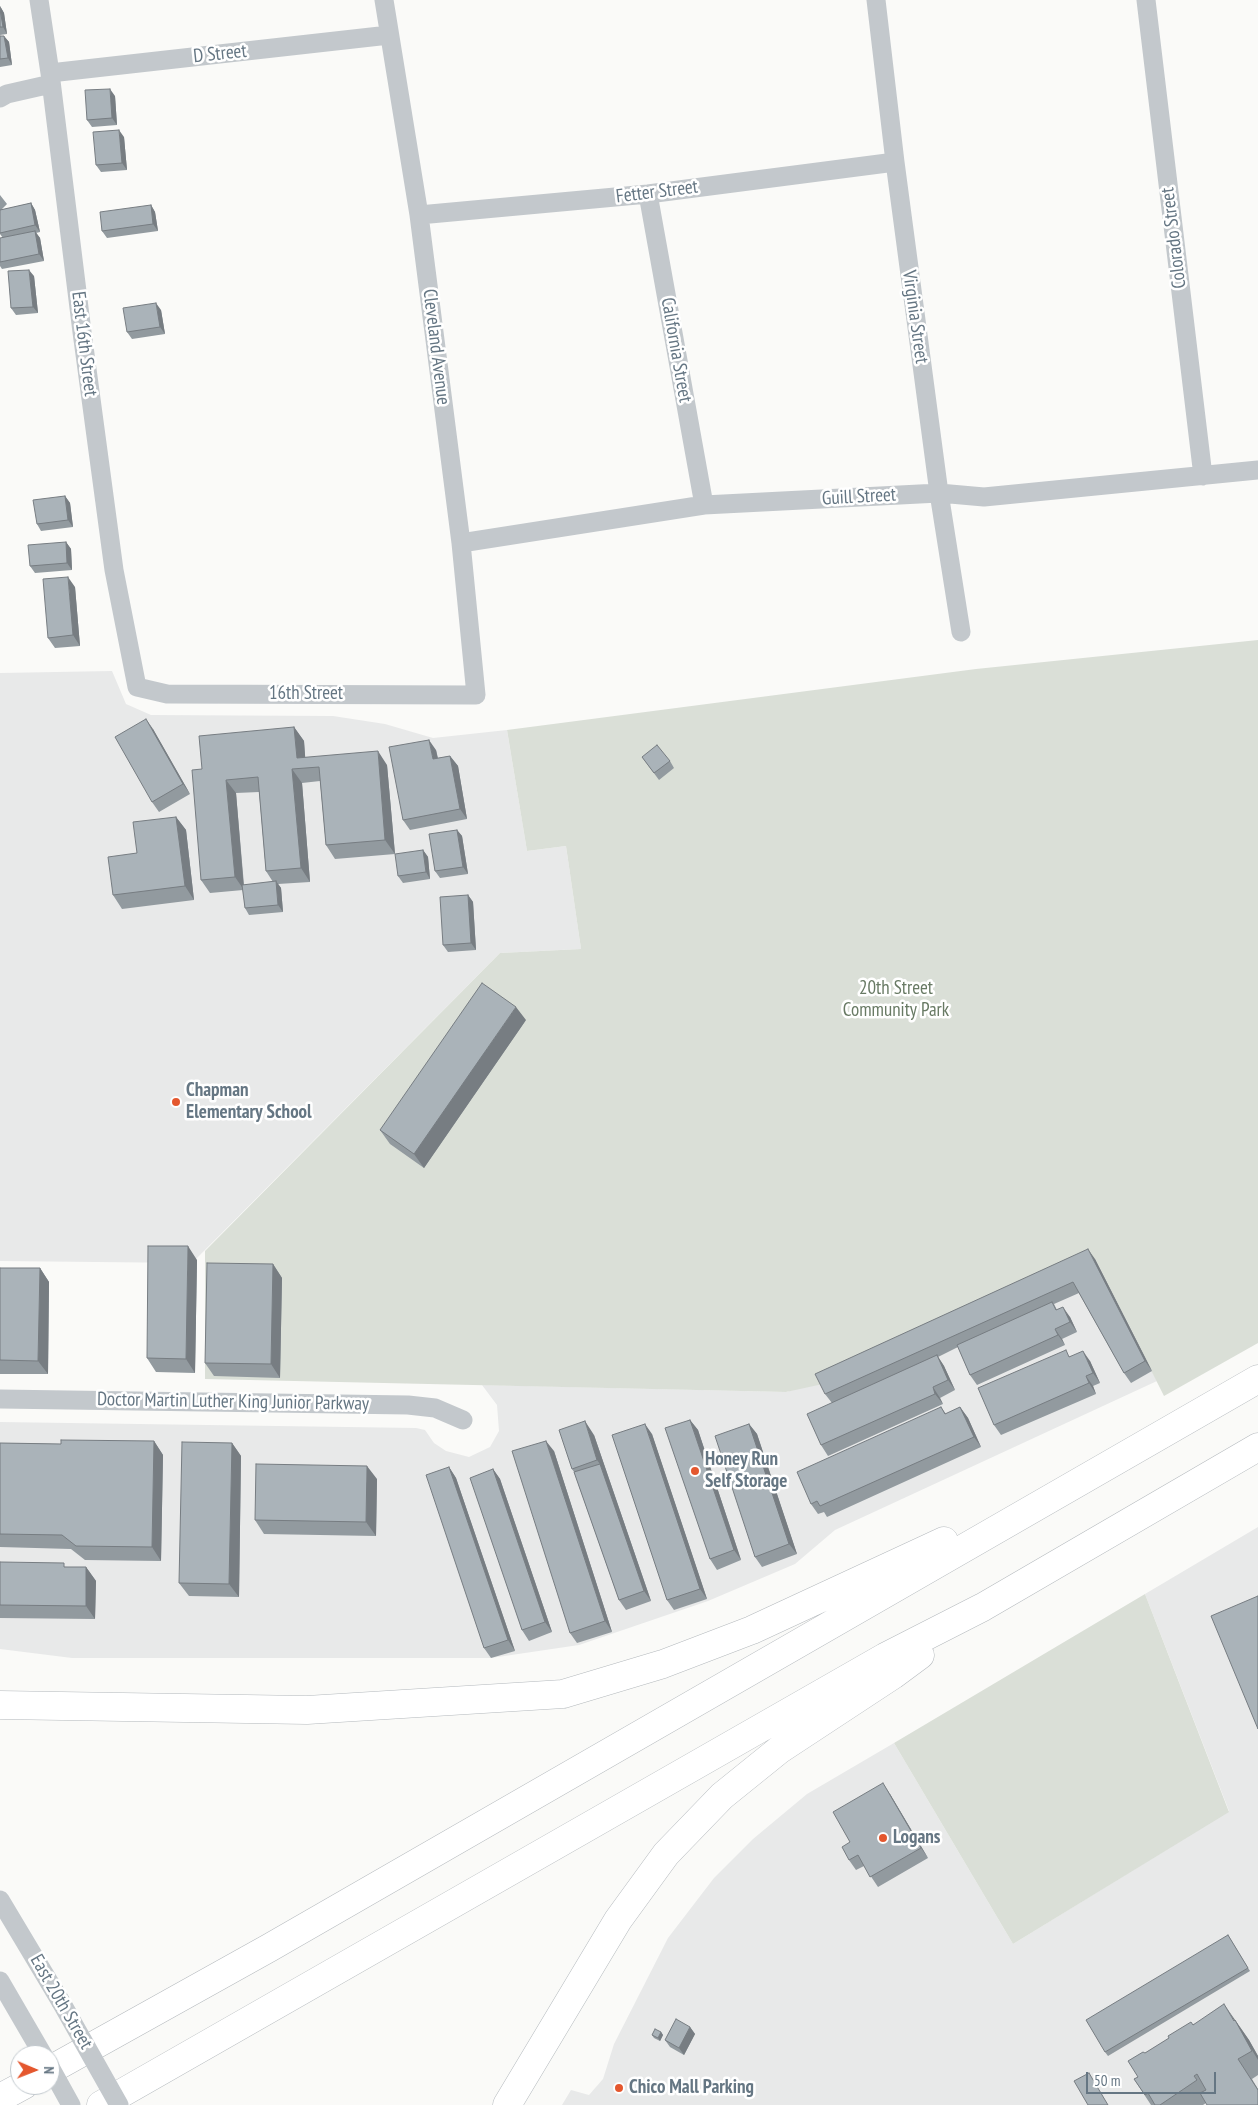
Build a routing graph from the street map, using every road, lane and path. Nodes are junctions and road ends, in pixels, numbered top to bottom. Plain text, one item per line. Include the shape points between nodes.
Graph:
1 (39, 0) edge
2 (384, 0) edge
3 (876, 0) edge
4 (1146, 0) edge
5 (389, 36) junction
6 (51, 78) junction
7 (0, 98) edge
8 (894, 162) junction
9 (648, 194) junction
10 (419, 215) junction
11 (1258, 470) edge
12 (1203, 476) junction
13 (938, 493) junction
14 (704, 506) junction
15 (461, 543) junction
16 (961, 632) dead end
17 (137, 687) joint
18 (476, 695) joint
19 (1258, 1378) edge
20 (0, 1399) edge
21 (463, 1420) dead end
22 (1258, 1446) edge
23 (1016, 1517) junction
24 (983, 1607) junction
25 (0, 1706) edge
26 (0, 1900) edge
27 (0, 1982) edge
28 (37, 2045) edge
29 (60, 2063) edge
30 (60, 2086) edge
31 (71, 2105) edge
32 (101, 2105) edge
33 (119, 2105) edge
34 (508, 2105) edge

1 - 6 street, East 16th Street
2 - 5 street, Cleveland Avenue
3 - 8 street, Virginia Street
4 - 12 street, Colorado Street
5 - 6 street, D Street
5 - 10 street, Cleveland Avenue
6 - 7 street, D Street
6 - 17 street, East 16th Street via 113,560
8 - 9 street, Fetter Street
8 - 13 street, Virginia Street
9 - 10 street, Fetter Street
9 - 14 street, California Street
10 - 15 street, Cleveland Avenue
11 - 12 street, Guill Street
12 - 13 street, Guill Street via 984,497
13 - 14 street, Guill Street
13 - 16 street, Virginia Street
14 - 15 street, Guill Street
15 - 18 street, Cleveland Avenue
17 - 18 street, 16th Street via 167,694
19 - 23 highway
20 - 21 street, Doctor Martin Luther King Junior Parkway via 408,1405 434,1408
22 - 24 highway
23 - 25 highway via 951,1538 743,1634 663,1664 563,1694 307,1710
23 - 29 highway via 269,1948
24 - 32 highway via 886,1657
24 - 34 highway via 893,1675 779,1750 722,1796 666,1854 618,1920
26 - 33 street, East 20th Street, bridge
27 - 28 street
30 - 31 street, bridge

